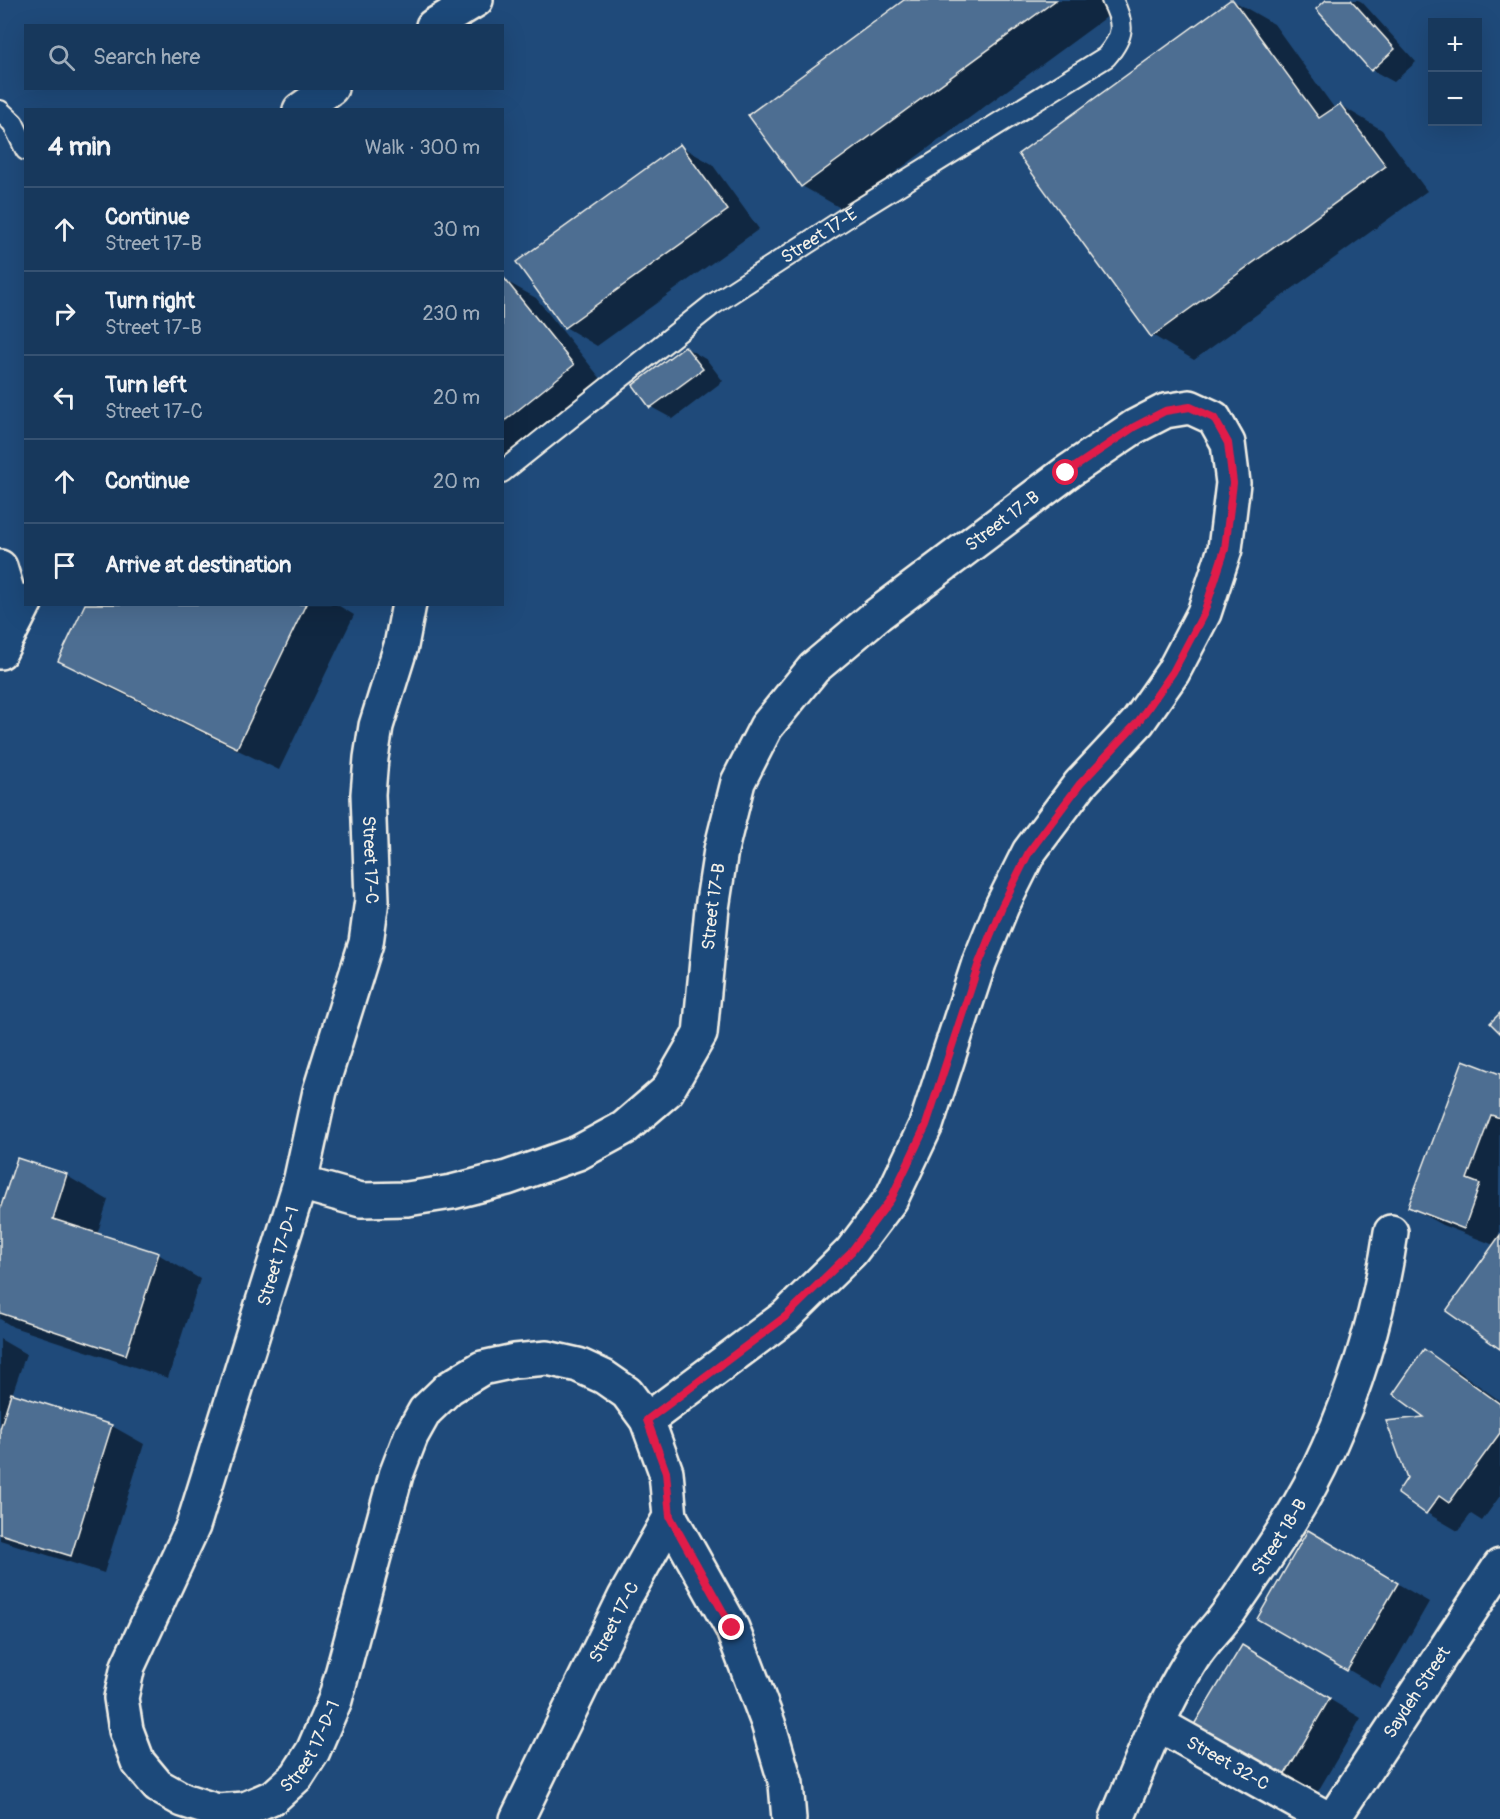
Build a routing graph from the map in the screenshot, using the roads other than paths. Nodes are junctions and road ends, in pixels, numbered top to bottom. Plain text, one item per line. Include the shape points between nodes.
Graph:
1 (1112, 0) edge
2 (469, 2) edge
3 (436, 24) edge
4 (328, 90) edge
5 (303, 108) edge
6 (0, 111) edge
7 (24, 146) edge
8 (504, 470) edge
9 (0, 567) edge
10 (409, 606) edge
11 (21, 611) edge
12 (0, 652) edge
13 (300, 1183) junction
14 (1391, 1232) dead end
15 (647, 1420) junction
16 (670, 1517) junction
17 (1500, 1566) edge
18 (1158, 1724) junction
19 (517, 1819) edge
20 (789, 1819) edge
21 (1117, 1819) edge
22 (1328, 1819) edge
23 (1333, 1819) edge

1 - 8 lane, Street 17-E via 1121,20 1121,34 1106,57 712,306
2 - 3 street
4 - 5 street
6 - 7 lane via 13,123
9 - 11 street
10 - 13 street, Street 17-C via 371,758 368,804 372,900 366,943 320,1091
11 - 12 street
13 - 15 street, Street 17-D-1 via 193,1526 128,1666 121,1698 126,1730 138,1762 158,1786 183,1800 217,1810 245,1809 275,1796 297,1776 313,1751 335,1700 396,1475 411,1436 425,1411 449,1388 482,1368 547,1358 578,1365 604,1377 627,1393
13 - 15 street, Street 17-B via 361,1200 407,1199 452,1192 578,1153 633,1121 668,1091 700,1034 721,850 738,782 766,727 807,676 877,615 1066,473 1134,427 1165,411 1190,407 1214,418 1228,443 1233,483 1225,549 1204,613 1173,672 1138,722 1080,784 1029,852 979,963 926,1125 891,1199 851,1252 785,1317
14 - 18 street, Street 18-B via 1372,1328 1328,1450 1262,1562 1192,1658
15 - 16 street via 666,1472
16 - 19 street, Street 17-C via 625,1596
16 - 20 street via 732,1628 768,1723 786,1784
17 - 23 street, Saydeh Street
18 - 21 street, Street 18-B
18 - 22 street, Street 32-C

